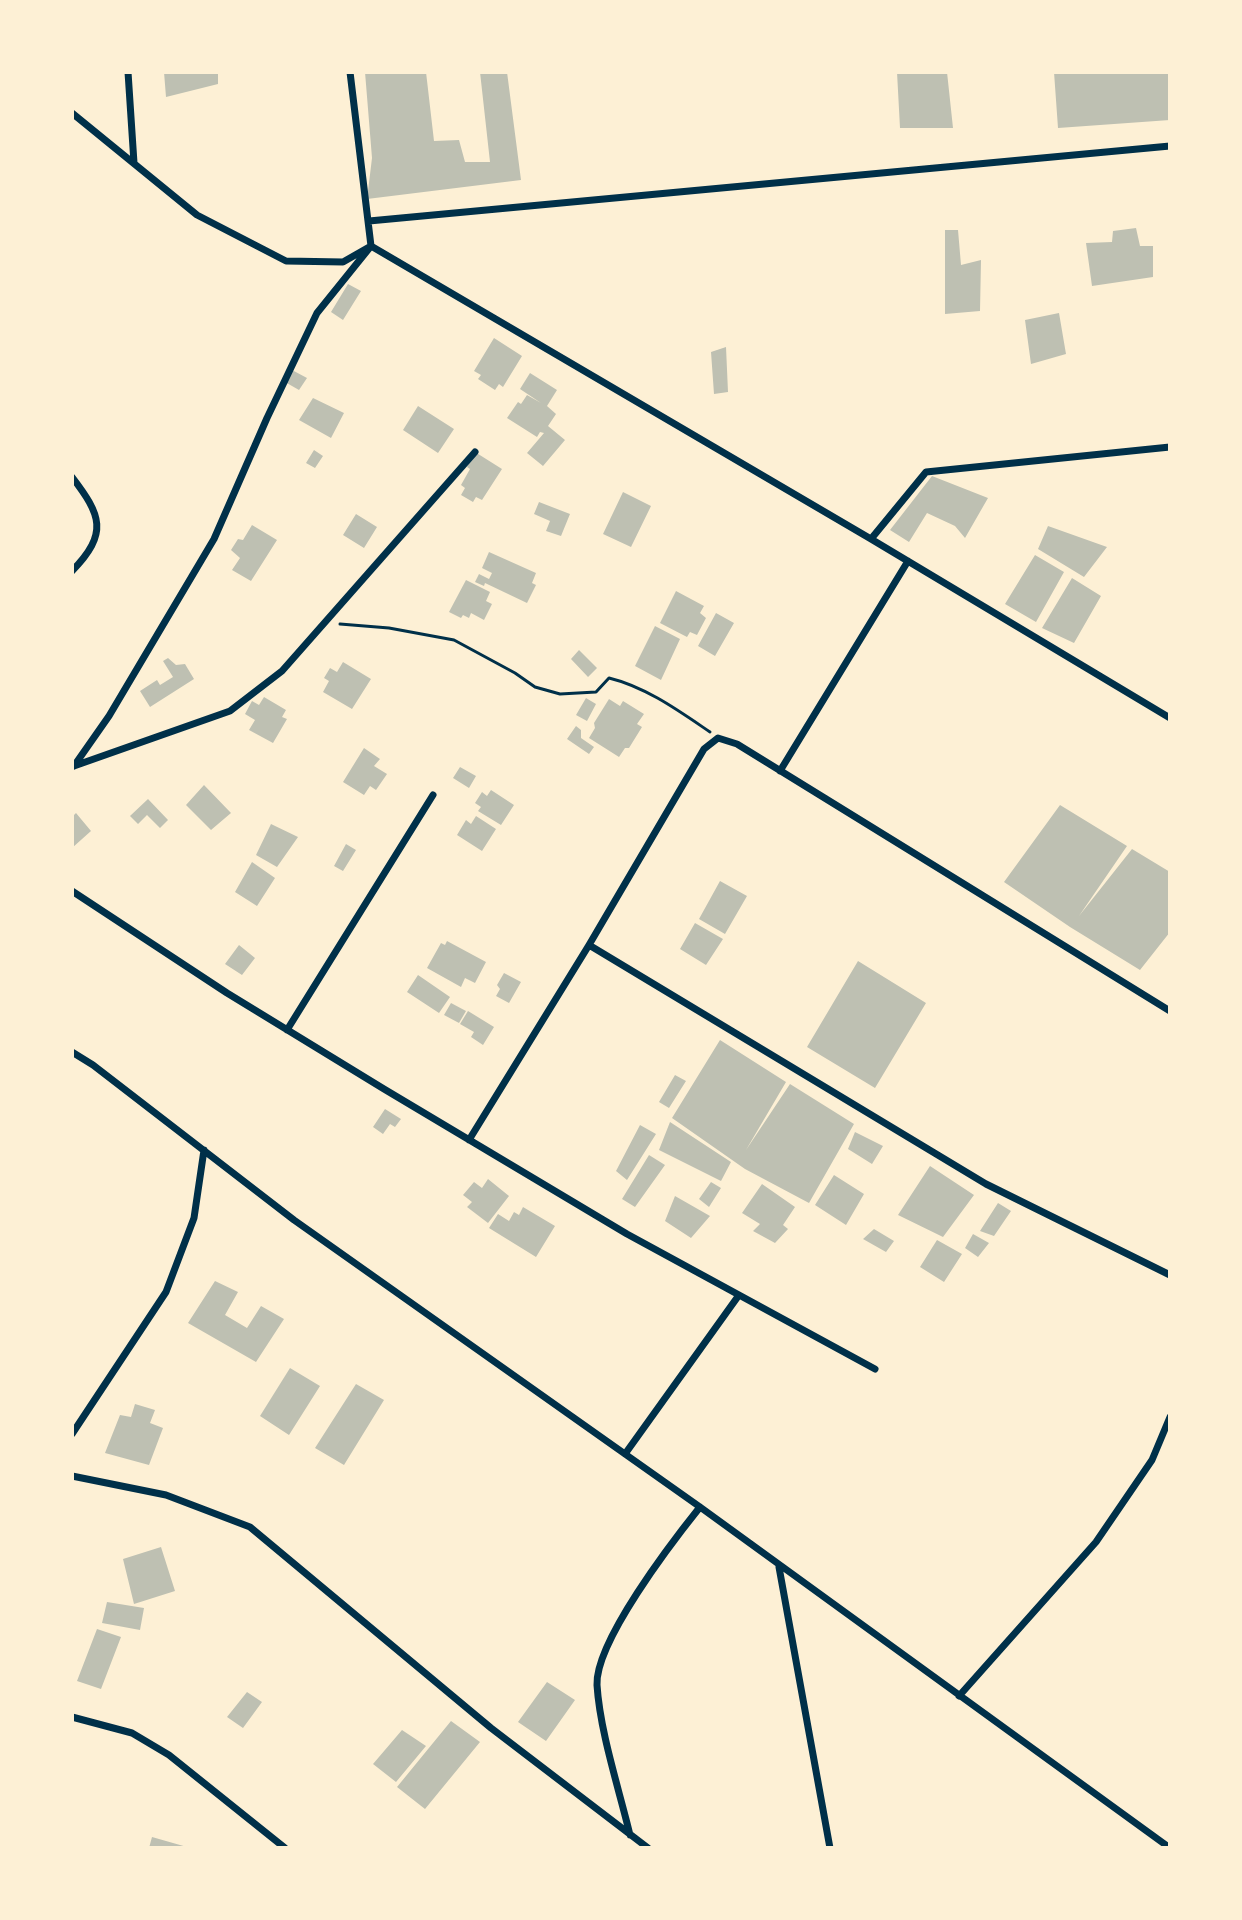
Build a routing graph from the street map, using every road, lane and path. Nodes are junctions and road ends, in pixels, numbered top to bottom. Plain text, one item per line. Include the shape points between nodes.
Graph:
1 (128, 72) edge
2 (350, 72) edge
3 (72, 113) edge
4 (1170, 146) edge
5 (134, 163) junction
6 (369, 221) junction
7 (371, 246) junction
8 (1170, 447) edge
9 (475, 452) dead end
10 (72, 477) edge
11 (871, 539) junction
12 (908, 561) junction
13 (72, 571) edge
14 (325, 622) junction
15 (1170, 718) edge
16 (718, 738) junction
17 (73, 766) edge
18 (780, 771) junction
19 (433, 795) dead end
20 (72, 891) edge
21 (589, 945) junction
22 (1170, 1011) edge
23 (287, 1030) junction
24 (72, 1052) edge
25 (469, 1140) junction
26 (204, 1150) junction
27 (1170, 1275) edge
28 (739, 1295) junction
29 (875, 1369) dead end
30 (1170, 1417) edge
31 (72, 1434) edge
32 (625, 1454) junction
33 (72, 1476) edge
34 (700, 1507) junction
35 (779, 1567) junction
36 (959, 1696) junction
37 (72, 1717) edge
38 (630, 1835) junction
39 (285, 1848) edge
40 (648, 1848) edge
41 (830, 1848) edge
42 (1170, 1848) edge

1 - 5 street
2 - 6 street
3 - 5 street
4 - 6 street
5 - 7 street via 197,215 286,261 343,262
6 - 7 street
7 - 11 street
7 - 17 street via 317,313 214,539 109,716
8 - 11 street via 926,472
9 - 14 street
10 - 13 street via 95,506 97,535
11 - 12 street
12 - 15 street
12 - 18 street
14 - 16 path via 454,640 535,687 560,694 596,692 609,678 627,683
14 - 17 street via 282,671 230,711
16 - 18 street
16 - 21 street via 704,749
18 - 22 street
19 - 23 street
20 - 23 street
21 - 25 street
21 - 27 street via 986,1184
23 - 25 street
24 - 26 street
25 - 28 street
26 - 31 street via 194,1218 166,1292
26 - 32 street via 294,1220
28 - 29 street
28 - 32 street
30 - 36 street via 1152,1460 1096,1542
32 - 34 street
33 - 38 street via 166,1495 250,1527 478,1718
34 - 35 street
34 - 38 street via 655,1563 607,1647 597,1683
35 - 36 street
35 - 41 street
36 - 42 street
37 - 39 street via 132,1733 169,1755
38 - 40 street

